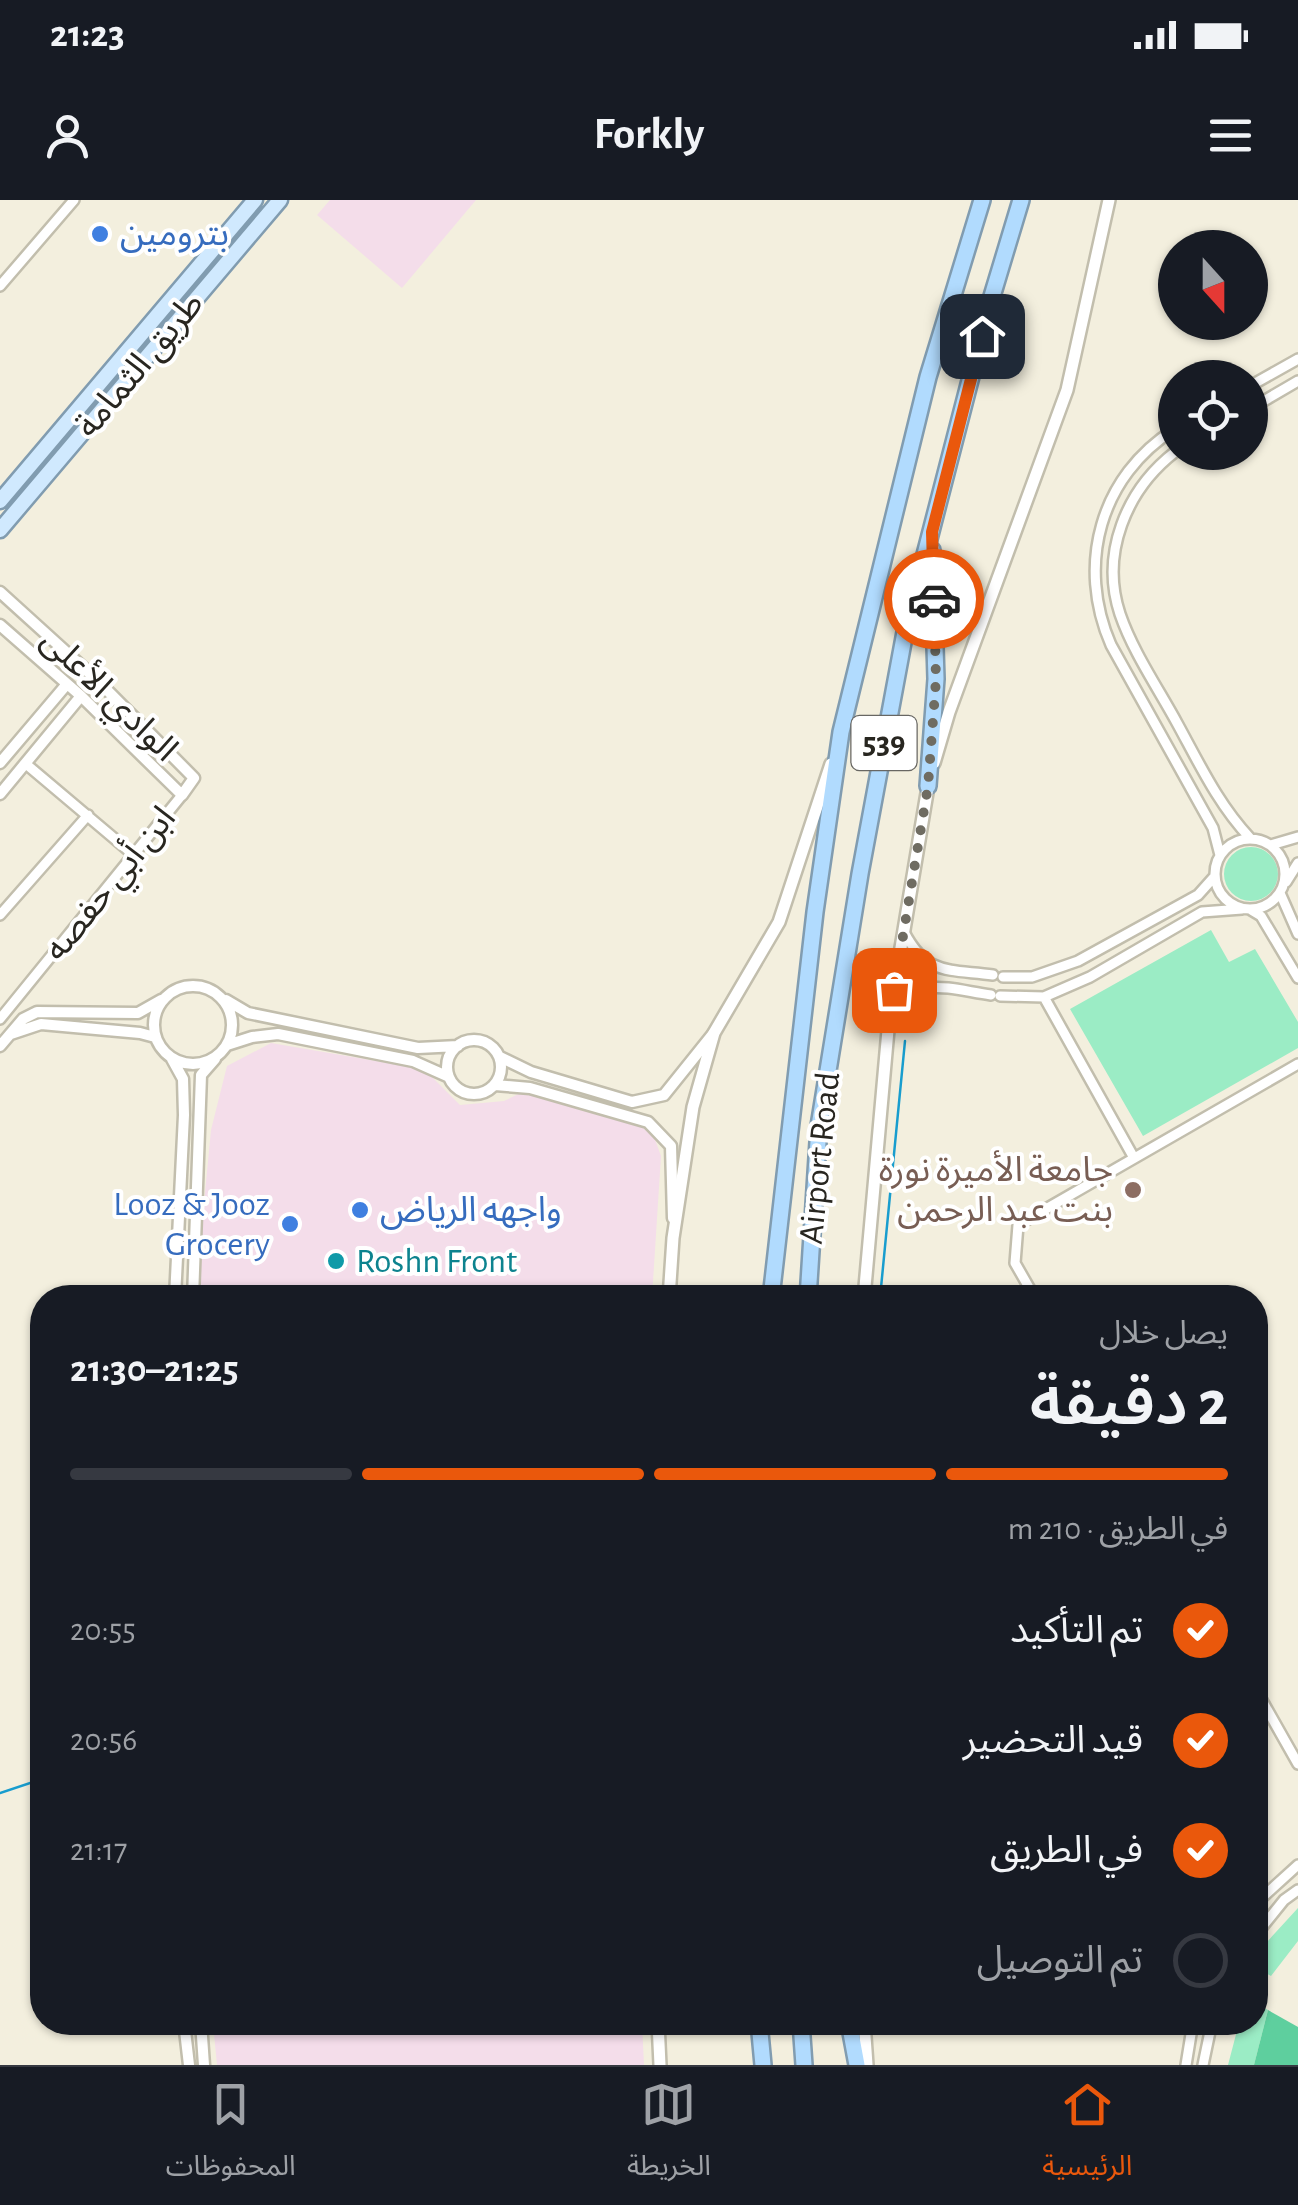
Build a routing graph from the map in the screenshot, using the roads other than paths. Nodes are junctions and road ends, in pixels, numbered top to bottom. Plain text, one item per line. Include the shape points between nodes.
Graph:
1 (74, 200) edge
2 (254, 200) edge
3 (280, 200) edge
4 (982, 200) edge
5 (1024, 200) edge
6 (1109, 200) edge
7 (0, 286) edge
8 (1298, 359) edge
9 (1268, 376) edge
10 (1298, 382) edge
11 (1268, 398) edge
12 (1158, 442) edge
13 (1158, 467) edge
14 (0, 500) edge
15 (0, 530) edge
16 (932, 532) junction
17 (0, 592) edge
18 (0, 625) edge
19 (66, 684) junction
20 (81, 696) junction
21 (841, 732) junction
22 (0, 763) edge
23 (26, 764) junction
24 (928, 786) junction
25 (0, 794) edge
26 (182, 795) junction
27 (88, 814) junction
28 (1298, 837) edge
29 (1250, 838) junction
30 (1270, 844) junction
31 (135, 856) junction
32 (1220, 856) junction
33 (1298, 862) edge
34 (1214, 876) junction
35 (1282, 889) junction
36 (1247, 909) junction
37 (0, 916) edge
38 (904, 930) junction
39 (1298, 934) edge
40 (1298, 978) edge
41 (1044, 996) junction
42 (222, 997) junction
43 (162, 999) junction
44 (0, 1019) edge
45 (889, 1019) junction
46 (714, 1033) junction
47 (10, 1034) junction
48 (155, 1037) junction
49 (0, 1046) edge
50 (226, 1046) junction
51 (458, 1046) junction
52 (218, 1056) junction
53 (500, 1057) junction
54 (171, 1058) junction
55 (1298, 1064) edge
56 (449, 1078) junction
57 (494, 1085) junction
58 (790, 1121) junction
59 (819, 1126) junction
60 (1134, 1158) junction
61 (673, 1238) junction
62 (176, 1285) edge
63 (194, 1285) edge
64 (670, 1285) edge
65 (773, 1285) edge
66 (809, 1285) edge
67 (865, 1285) edge
68 (1027, 1285) edge
69 (1268, 1711) edge
70 (1298, 1764) edge
71 (1298, 1866) edge
72 (1298, 1890) edge
73 (1268, 1893) edge
74 (1268, 1920) edge
75 (186, 2035) edge
76 (201, 2035) edge
77 (659, 2035) edge
78 (760, 2035) edge
79 (802, 2035) edge
80 (852, 2035) edge
81 (865, 2035) edge
82 (1191, 2035) edge
83 (1209, 2035) edge
84 (189, 2065) edge
85 (204, 2065) edge
86 (660, 2065) edge
87 (763, 2065) edge
88 (804, 2065) edge
89 (858, 2065) edge
90 (867, 2065) edge
91 (1186, 2065) edge
92 (1203, 2065) edge

1 - 7 street
2 - 14 main road, طريق الثمامة
3 - 15 main road, طريق الثمامة
4 - 21 highway, Airport Road / 539 via 928,377
5 - 16 highway, Airport Road / 539 via 990,303
6 - 24 main road via 1067,390
8 - 9 street
10 - 11 street
12 - 32 street via 1118,483 1097,538 1094,583 1111,645 1213,828
13 - 29 street via 1129,505 1114,556 1116,601 1219,799
16 - 24 highway via 936,680
16 - 59 highway, Airport Road / 539 via 905,632
17 - 26 street, الوادي الأعلى via 194,778
18 - 19 street, الوادي الأعلى
19 - 20 street, الوادي الأعلى
19 - 22 street
20 - 23 street
20 - 26 street, الوادي الأعلى
21 - 46 main road via 780,922
21 - 58 highway, Airport Road / 539
23 - 25 street
23 - 27 street
24 - 38 main road
26 - 31 street, ابن أبي حفصه
27 - 31 street
27 - 37 street
28 - 30 street
29 - 30 street
29 - 32 street
30 - 35 street via 1284,862
31 - 44 street, ابن أبي حفصه
32 - 34 street
33 - 35 street
34 - 36 street via 1223,897
34 - 38 street via 1198,895 1078,962 1032,976 932,966
35 - 36 street via 1262,908
35 - 39 street
36 - 40 street via 1262,916
36 - 41 street via 1202,912
38 - 45 main road
41 - 45 street via 915,989 902,996
41 - 60 street
42 - 43 street via 198,985
42 - 50 street via 232,1020
42 - 51 street via 266,1017 418,1048
43 - 47 street via 138,1013 37,1012
43 - 48 street
45 - 67 main road
46 - 53 street via 664,1094 632,1102
46 - 61 main road via 692,1107
47 - 48 street via 41,1024
47 - 49 street
48 - 54 street
50 - 52 street
50 - 56 street via 278,1034 414,1061
51 - 53 street via 480,1040
51 - 56 street via 447,1063
52 - 54 street via 195,1064
52 - 63 street via 202,1076
53 - 57 street
54 - 62 street via 182,1079 184,1115
55 - 60 street
56 - 57 street via 473,1094
57 - 61 street via 530,1088 648,1122 671,1146
58 - 59 highway
58 - 65 highway, Airport Road / 539
59 - 66 highway, Airport Road / 539
60 - 68 street via 1018,1225 1015,1264
61 - 64 main road
69 - 70 street
71 - 73 street
72 - 74 street
75 - 84 street
76 - 85 street
77 - 86 main road
78 - 87 highway
79 - 88 highway
80 - 89 highway
81 - 90 main road
82 - 91 street
83 - 92 street

